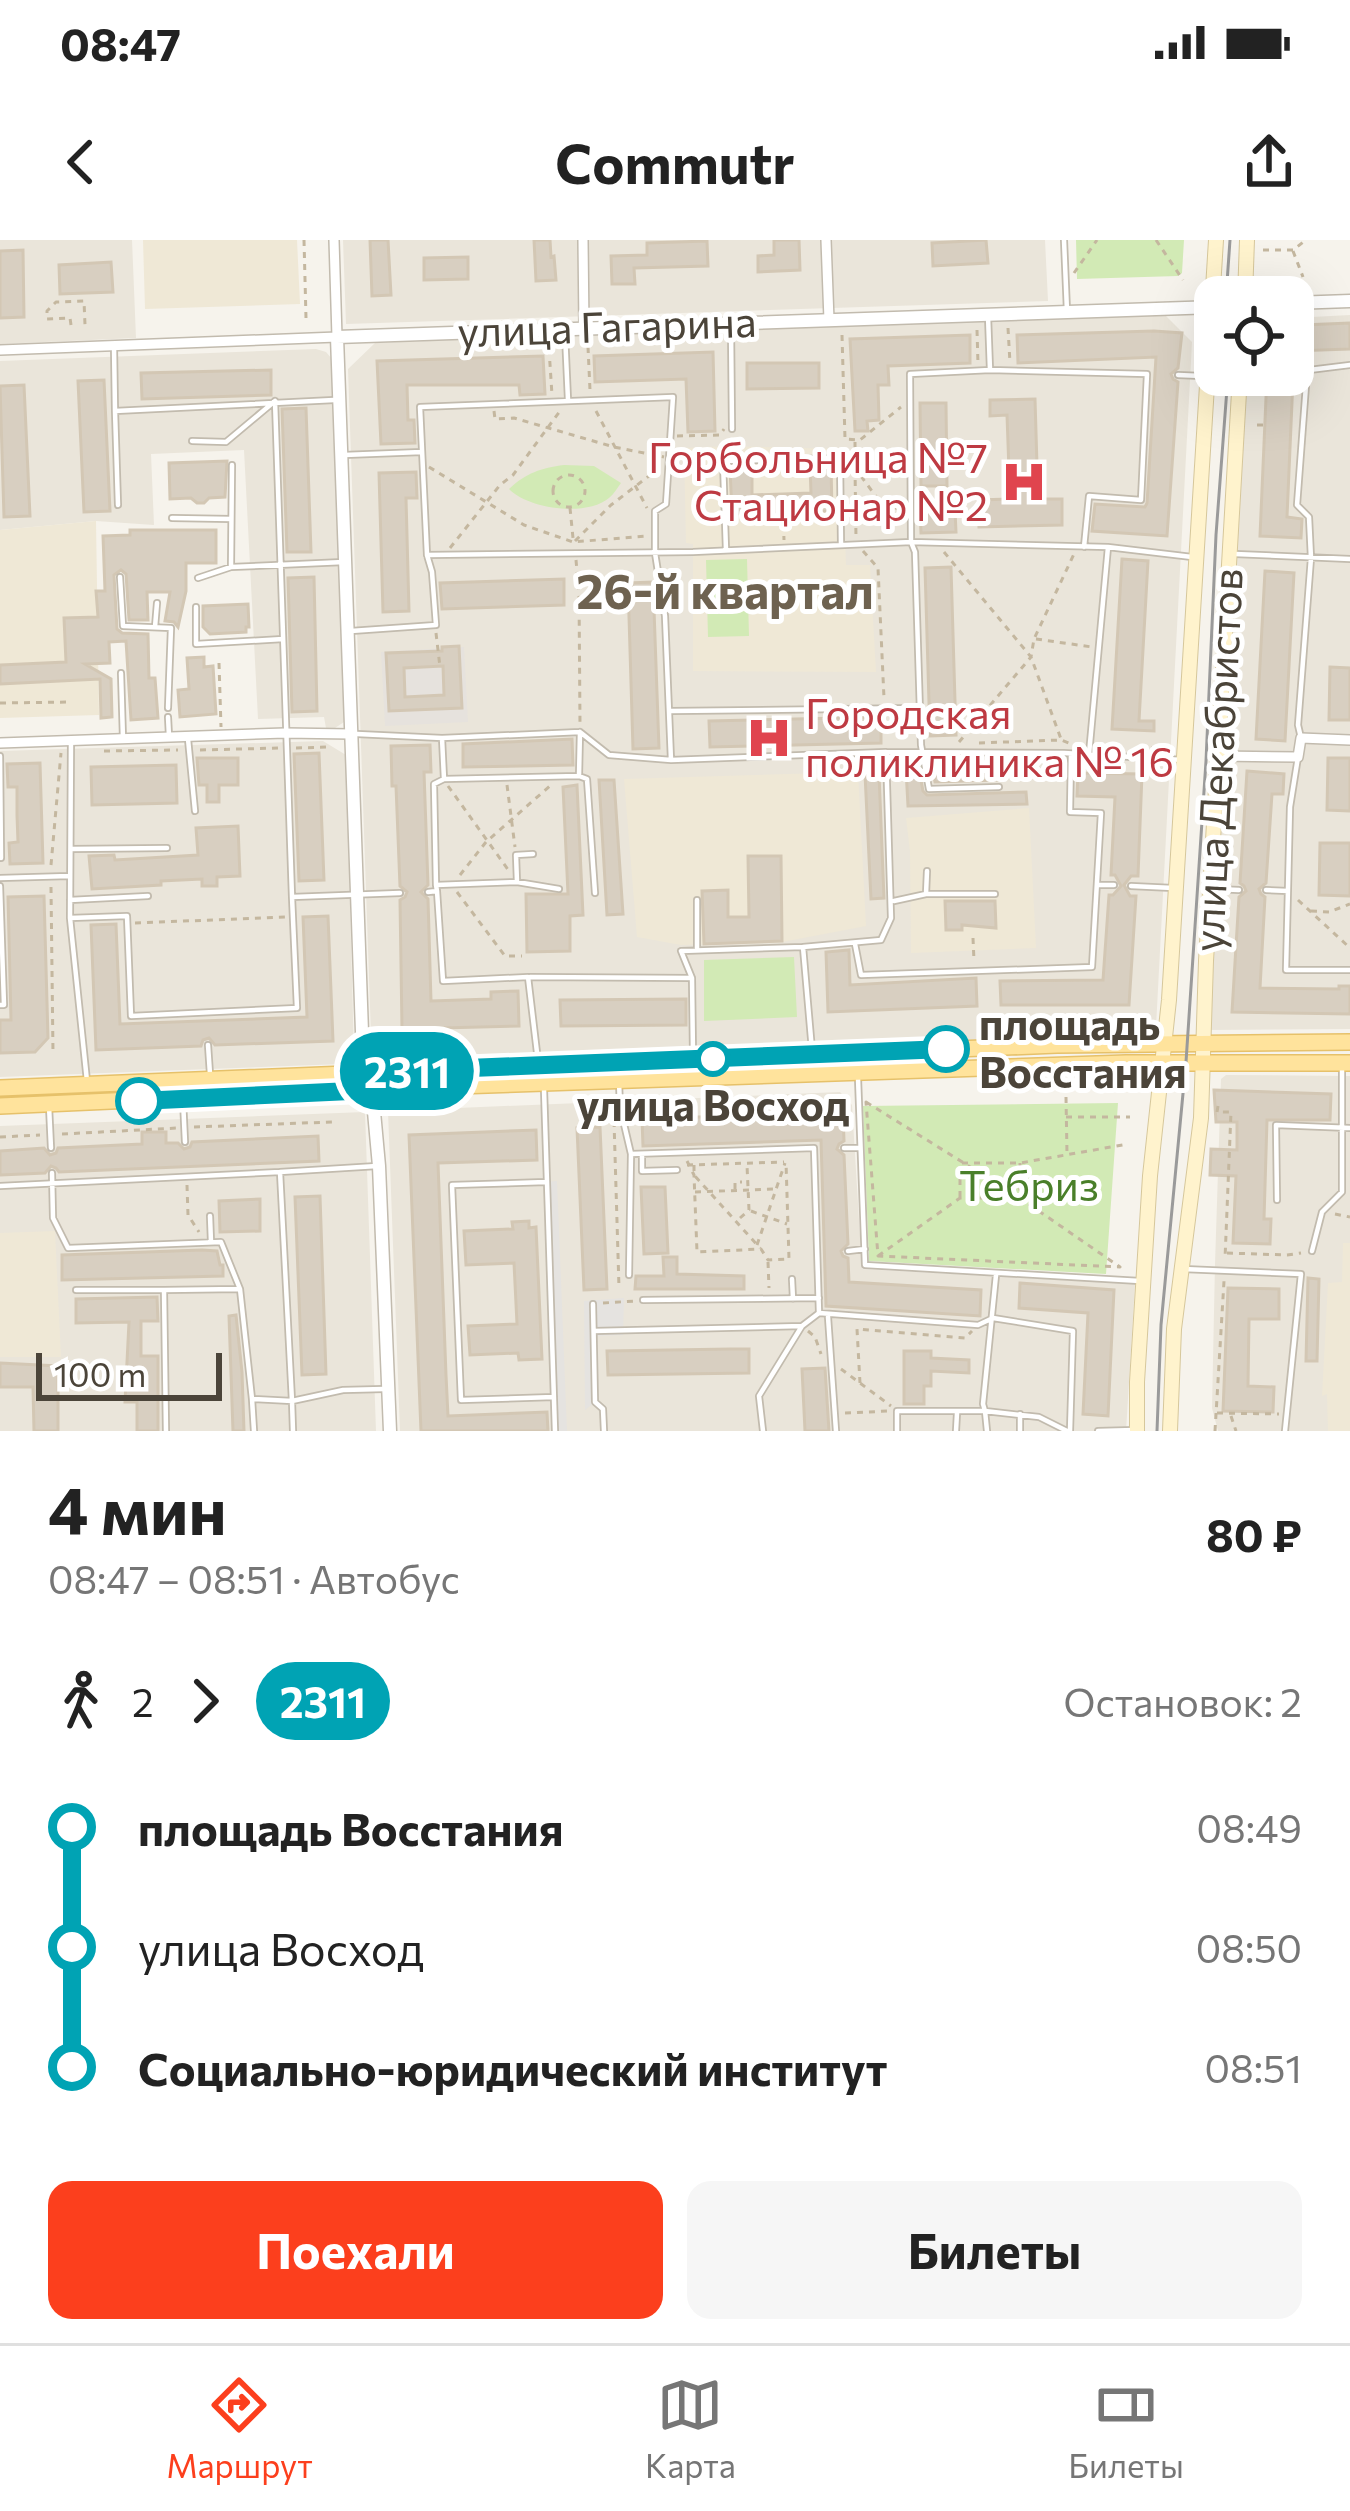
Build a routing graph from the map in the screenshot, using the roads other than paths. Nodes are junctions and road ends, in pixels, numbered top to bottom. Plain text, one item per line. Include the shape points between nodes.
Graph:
1 (334, 240) edge
2 (583, 240) edge
3 (826, 240) edge
4 (1064, 240) edge
5 (1216, 240) edge
6 (1247, 240) edge
7 (1214, 276) edge
8 (1246, 276) edge
9 (1350, 301) edge
10 (1314, 302) edge
11 (1194, 308) edge
12 (1067, 311) junction
13 (988, 314) junction
14 (829, 320) junction
15 (730, 324) junction
16 (584, 327) junction
17 (565, 328) junction
18 (337, 337) junction
19 (114, 346) junction
20 (0, 350) edge
21 (1350, 364) edge
22 (1314, 368) edge
23 (990, 370) junction
24 (1178, 375) dead end
25 (1194, 376) edge
26 (1207, 396) edge
27 (1239, 396) edge
28 (1305, 396) edge
29 (340, 399) junction
30 (275, 400) junction
31 (568, 400) junction
32 (115, 411) junction
33 (733, 429) dead end
34 (192, 442) dead end
35 (422, 452) junction
36 (343, 455) junction
37 (232, 465) dead end
38 (118, 505) dead end
39 (172, 518) dead end
40 (231, 519) junction
41 (911, 542) junction
42 (842, 545) junction
43 (1084, 547) junction
44 (1108, 547) junction
45 (726, 550) junction
46 (656, 553) junction
47 (1230, 554) junction
48 (427, 555) junction
49 (1198, 558) junction
50 (1311, 558) junction
51 (1350, 559) edge
52 (344, 562) junction
53 (281, 565) junction
54 (231, 567) junction
55 (120, 577) dead end
56 (198, 578) dead end
57 (157, 603) dead end
58 (196, 607) dead end
59 (155, 627) junction
60 (347, 632) junction
61 (284, 639) junction
62 (121, 673) dead end
63 (168, 708) dead end
64 (920, 708) junction
65 (671, 711) junction
66 (168, 717) dead end
67 (580, 732) junction
68 (285, 733) junction
69 (351, 734) junction
70 (169, 737) junction
71 (188, 737) junction
72 (442, 738) junction
73 (1301, 738) junction
74 (123, 739) junction
75 (1350, 740) edge
76 (0, 743) edge
77 (72, 746) junction
78 (886, 752) junction
79 (922, 753) junction
80 (1067, 753) junction
81 (1089, 754) junction
82 (0, 756) edge
83 (1218, 756) junction
84 (1298, 757) junction
85 (671, 760) junction
86 (1184, 760) junction
87 (579, 776) junction
88 (444, 779) junction
89 (999, 787) dead end
90 (194, 812) dead end
91 (167, 848) dead end
92 (69, 849) junction
93 (533, 854) dead end
94 (1, 858) edge
95 (927, 871) dead end
96 (69, 875) junction
97 (0, 882) edge
98 (517, 882) junction
99 (1098, 885) junction
100 (1114, 885) dead end
101 (1131, 886) dead end
102 (436, 888) junction
103 (1176, 888) junction
104 (559, 889) dead end
105 (1210, 889) junction
106 (1239, 890) dead end
107 (1266, 890) dead end
108 (1288, 891) junction
109 (428, 892) dead end
110 (400, 893) dead end
111 (595, 893) dead end
112 (357, 894) junction
113 (926, 894) junction
114 (995, 894) dead end
115 (148, 896) dead end
116 (292, 897) junction
117 (70, 900) junction
118 (697, 900) dead end
119 (891, 902) junction
120 (70, 918) junction
121 (855, 944) junction
122 (803, 947) junction
123 (697, 951) junction
124 (1350, 970) edge
125 (528, 977) junction
126 (692, 978) junction
127 (0, 1005) edge
128 (1350, 1042) edge
129 (1203, 1043) junction
130 (1163, 1044) junction
131 (208, 1046) dead end
132 (812, 1056) junction
133 (693, 1060) junction
134 (1203, 1062) junction
135 (1160, 1063) junction
136 (1346, 1063) edge
137 (538, 1066) junction
138 (369, 1072) junction
139 (858, 1072) junction
140 (211, 1080) junction
141 (619, 1082) junction
142 (87, 1084) junction
143 (544, 1085) junction
144 (0, 1088) edge
145 (372, 1090) junction
146 (183, 1100) junction
147 (49, 1104) junction
148 (0, 1106) edge
149 (1346, 1128) edge
150 (185, 1142) dead end
151 (51, 1148) dead end
152 (844, 1148) dead end
153 (860, 1148) junction
154 (631, 1154) junction
155 (642, 1154) junction
156 (379, 1166) junction
157 (186, 1167) dead end
158 (677, 1170) dead end
159 (280, 1172) junction
160 (52, 1173) dead end
161 (187, 1177) junction
162 (546, 1182) junction
163 (52, 1184) junction
164 (0, 1186) edge
165 (1277, 1200) dead end
166 (210, 1216) dead end
167 (211, 1242) junction
168 (865, 1249) junction
169 (848, 1251) dead end
170 (1312, 1251) road end
171 (1181, 1269) junction
172 (996, 1273) junction
173 (629, 1275) road end
174 (792, 1279) dead end
175 (1144, 1281) junction
176 (240, 1289) junction
177 (76, 1290) dead end
178 (164, 1290) junction
179 (819, 1298) junction
180 (793, 1299) junction
181 (643, 1300) road end
182 (593, 1304) road end
183 (819, 1313) junction
184 (828, 1315) junction
185 (993, 1318) junction
186 (802, 1326) junction
187 (594, 1331) junction
188 (390, 1388) junction
189 (554, 1396) junction
190 (252, 1399) junction
191 (292, 1401) junction
192 (957, 1410) junction
193 (985, 1411) junction
194 (1020, 1414) junction
195 (166, 1431) edge
196 (254, 1431) edge
197 (293, 1431) edge
198 (390, 1431) edge
199 (555, 1431) edge
200 (604, 1431) edge
201 (763, 1431) edge
202 (836, 1431) edge
203 (897, 1431) edge
204 (956, 1431) edge
205 (987, 1431) edge
206 (1020, 1431) edge
207 (1068, 1431) edge
208 (1098, 1431) edge
209 (1137, 1431) edge
210 (1170, 1431) edge
211 (1285, 1431) edge

1 - 18 street
2 - 16 street
3 - 14 street
4 - 12 lane
5 - 7 main road, улица Декабристов
6 - 8 main road
9 - 10 street
11 - 12 street, улица Гагарина
12 - 13 street, улица Гагарина
13 - 14 street, улица Гагарина
13 - 23 lane
14 - 15 street, улица Гагарина
15 - 16 street, улица Гагарина
15 - 33 lane
16 - 17 street, улица Гагарина
17 - 18 street, улица Гагарина
17 - 31 lane
18 - 19 street, улица Гагарина
18 - 29 street
19 - 20 street, улица Гагарина
19 - 32 lane
21 - 22 lane
23 - 41 lane via 910,374
23 - 43 lane via 1151,374 1141,500 1089,496
24 - 25 lane
26 - 49 main road, улица Декабристов
27 - 47 main road, улица Декабристов
28 - 50 lane via 1297,506 1309,517
29 - 30 lane
29 - 36 street
30 - 32 lane
30 - 34 lane via 226,442
30 - 53 lane
31 - 35 lane via 420,407
31 - 46 lane via 673,397
32 - 38 lane
35 - 36 lane
35 - 48 lane
36 - 52 street
37 - 40 lane
39 - 40 lane
40 - 54 lane
41 - 42 lane
41 - 43 lane
41 - 64 lane
42 - 45 lane
42 - 45 lane via 840,458 723,461
43 - 44 lane
44 - 49 lane
44 - 81 lane
45 - 46 lane
46 - 48 lane
46 - 65 lane
47 - 50 lane
47 - 83 main road, улица Декабристов
48 - 60 lane via 436,625
49 - 86 main road, улица Декабристов
50 - 51 lane
50 - 73 lane
52 - 53 lane
52 - 60 street
53 - 54 lane
53 - 61 lane
54 - 56 lane
55 - 59 lane via 123,626
57 - 59 lane
58 - 61 lane via 196,644
59 - 63 lane via 171,628
60 - 69 street
61 - 68 lane
62 - 74 lane
64 - 65 lane
64 - 79 lane
65 - 85 lane
66 - 70 lane
67 - 72 lane
67 - 85 lane via 609,755
67 - 87 lane
68 - 69 street
68 - 71 street
68 - 116 lane
69 - 72 lane
69 - 112 street
70 - 71 street
70 - 74 street
71 - 90 lane
72 - 88 lane
73 - 75 street
73 - 84 street
74 - 77 street
76 - 77 street
77 - 92 lane
78 - 79 lane
78 - 85 lane
78 - 119 lane
79 - 80 lane
79 - 89 lane via 929,789
80 - 81 lane
80 - 99 lane via 1070,812 1101,813
81 - 86 lane
82 - 94 lane
83 - 84 street
83 - 105 main road, улица Декабристов
84 - 108 lane
86 - 103 main road, улица Декабристов
87 - 88 lane
87 - 111 lane via 587,779
88 - 102 lane via 434,784
91 - 92 lane
92 - 96 lane
93 - 98 lane via 516,855
95 - 113 lane
96 - 97 lane
96 - 117 lane
97 - 127 lane
98 - 102 lane
98 - 104 lane
99 - 100 lane
99 - 121 lane via 1092,968 861,975
101 - 103 lane
102 - 109 lane
102 - 125 lane via 443,981
103 - 130 main road, улица Декабристов
105 - 106 lane
105 - 129 main road, улица Декабристов
107 - 108 lane
108 - 124 lane via 1286,970
110 - 112 lane
112 - 116 lane
112 - 138 street
113 - 114 lane
113 - 119 lane
115 - 117 lane
116 - 120 lane via 297,1009 131,1016 127,916
117 - 120 lane
118 - 123 lane
119 - 121 lane via 881,940
120 - 142 lane
121 - 122 lane
122 - 123 lane
122 - 132 lane
123 - 126 lane via 681,951
125 - 126 lane
125 - 137 lane
126 - 133 lane
128 - 129 main road
129 - 130 main road
129 - 134 main road, улица Декабристов
130 - 132 main road
130 - 135 main road, улица Декабристов
131 - 140 lane
132 - 133 main road
133 - 137 main road
134 - 135 main road
134 - 136 main road
134 - 171 main road, улица Декабристов
135 - 139 main road
135 - 175 main road, улица Декабристов
136 - 149 lane
137 - 138 main road
138 - 140 main road
138 - 145 street
139 - 141 main road
139 - 153 lane
140 - 142 main road
141 - 143 main road
141 - 154 lane
142 - 144 main road
143 - 145 main road
143 - 162 lane
145 - 146 main road
145 - 156 street
146 - 147 main road
146 - 150 lane
147 - 148 main road
147 - 151 lane
149 - 165 lane via 1276,1125
149 - 170 lane via 1342,1192 1322,1212
152 - 153 lane
153 - 168 lane
154 - 155 lane
154 - 173 lane
155 - 158 lane via 642,1171
155 - 179 lane via 818,1148
156 - 159 lane
156 - 188 street
157 - 161 lane
159 - 161 lane
159 - 191 lane
160 - 163 lane
161 - 163 lane
162 - 189 lane
162 - 189 lane via 452,1185 461,1400
163 - 164 lane
163 - 167 lane via 53,1218 68,1248
166 - 167 lane
167 - 176 lane via 221,1242
168 - 169 lane
168 - 172 lane via 865,1265
171 - 210 main road, улица Декабристов
171 - 211 lane via 1301,1274
172 - 175 lane
172 - 185 lane
174 - 180 lane
175 - 209 main road, улица Декабристов
176 - 178 lane
176 - 190 lane
177 - 178 lane
178 - 195 lane
179 - 180 lane
179 - 183 lane
180 - 181 lane
182 - 187 lane
183 - 184 lane
183 - 186 lane
184 - 185 lane via 978,1325
184 - 202 lane
185 - 193 lane
185 - 207 lane via 1073,1331
186 - 187 lane
186 - 201 lane via 759,1396
187 - 200 lane via 595,1402
188 - 191 lane
188 - 198 street
189 - 199 lane
190 - 191 lane
190 - 196 lane
191 - 197 lane
192 - 193 lane
192 - 203 lane via 897,1411
192 - 204 lane
193 - 194 lane
193 - 205 lane
194 - 206 lane
194 - 207 lane
208 - 209 lane

